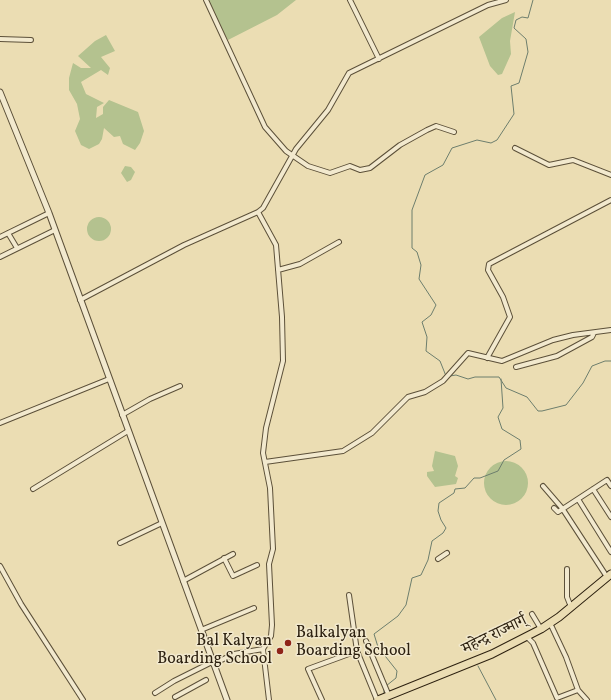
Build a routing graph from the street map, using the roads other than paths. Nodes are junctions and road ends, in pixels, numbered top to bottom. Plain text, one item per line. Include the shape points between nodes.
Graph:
1 (206, 0) edge
2 (350, 0) edge
3 (506, 0) edge
4 (0, 39) edge
5 (30, 40) dead end
6 (379, 59) junction
7 (0, 92) edge
8 (454, 132) dead end
9 (515, 148) dead end
10 (292, 156) junction
11 (611, 175) edge
12 (611, 200) edge
13 (258, 212) junction
14 (49, 213) junction
15 (55, 230) junction
16 (8, 233) junction
17 (0, 237) edge
18 (339, 242) dead end
19 (17, 248) junction
20 (0, 257) edge
21 (278, 270) junction
22 (80, 300) junction
23 (611, 330) edge
24 (594, 333) junction
25 (487, 358) junction
26 (516, 367) dead end
27 (109, 379) junction
28 (180, 386) dead end
29 (122, 415) junction
30 (0, 423) edge
31 (128, 431) junction
32 (264, 462) junction
33 (543, 486) dead end
34 (611, 486) edge
35 (33, 489) dead end
36 (593, 489) junction
37 (578, 499) junction
38 (554, 508) dead end
39 (562, 508) junction
40 (611, 517) edge
41 (162, 523) junction
42 (120, 543) dead end
43 (611, 552) edge
44 (447, 553) dead end
45 (233, 554) dead end
46 (224, 558) junction
47 (438, 559) dead end
48 (258, 565) dead end
49 (0, 566) edge
50 (567, 569) dead end
51 (609, 575) edge
52 (183, 581) junction
53 (349, 595) dead end
54 (571, 607) junction
55 (254, 608) dead end
56 (532, 614) dead end
57 (550, 623) junction
58 (541, 629) junction
59 (201, 630) junction
60 (526, 636) junction
61 (366, 641) dead end
62 (263, 649) junction
63 (357, 651) junction
64 (213, 663) junction
65 (206, 680) dead end
66 (578, 690) junction
67 (155, 693) dead end
68 (389, 696) junction
69 (176, 697) dead end
70 (558, 699) edge
71 (83, 700) edge
72 (226, 700) edge
73 (269, 700) edge
74 (322, 700) edge
75 (378, 700) edge
76 (587, 700) edge

1 - 10 street via 265,127
2 - 6 street
3 - 6 street via 488,5
4 - 5 street
6 - 10 street via 349,74 328,110
7 - 14 street
8 - 10 street via 436,126 400,145 370,168 360,170 350,166 330,173 308,166
9 - 11 street via 549,166 573,160
10 - 13 street via 263,208
12 - 25 street via 488,264 488,270 503,297 510,317
13 - 21 street via 276,245
13 - 22 street via 184,245
14 - 15 street
14 - 16 street
15 - 19 street
15 - 22 street
16 - 17 street
16 - 19 street
18 - 21 street via 300,264
19 - 20 street
21 - 32 street via 283,361 266,428
22 - 27 street
23 - 24 street
24 - 25 street via 553,340 502,361
24 - 26 street via 592,337 557,356
25 - 32 street via 468,353 447,376 425,392 408,397 372,433 343,451
27 - 29 street
27 - 30 street
28 - 29 street
29 - 31 street
31 - 35 street
31 - 41 street
32 - 62 street via 270,488 273,549 270,564 271,636
33 - 39 street
34 - 36 street via 607,480
36 - 37 street
36 - 40 street
37 - 39 street
37 - 43 street
38 - 39 street via 558,512
39 - 51 street
41 - 42 street
41 - 52 street
44 - 47 street
45 - 46 street
46 - 48 street via 233,576
46 - 52 street
49 - 71 street via 21,604
50 - 54 street via 567,597
51 - 54 highway, महेन्द्र राज्मार्ग्
52 - 59 street
53 - 63 street
54 - 57 highway, महेन्द्र राज्मार्ग्
55 - 59 street
56 - 58 street
57 - 58 highway, महेन्द्र राज्मार्ग्
57 - 66 street
58 - 60 highway, महेन्द्र राज्मार्ग्
59 - 64 street
60 - 68 highway, महेन्द्र राज्मार्ग् via 492,654
60 - 70 street via 533,643
61 - 68 street
62 - 64 street via 234,654
62 - 73 street
63 - 74 street via 308,669
63 - 75 street
64 - 67 street
64 - 72 street
65 - 69 street
66 - 70 street
66 - 76 street
68 - 75 highway, महेन्द्र राज्मार्ग्

